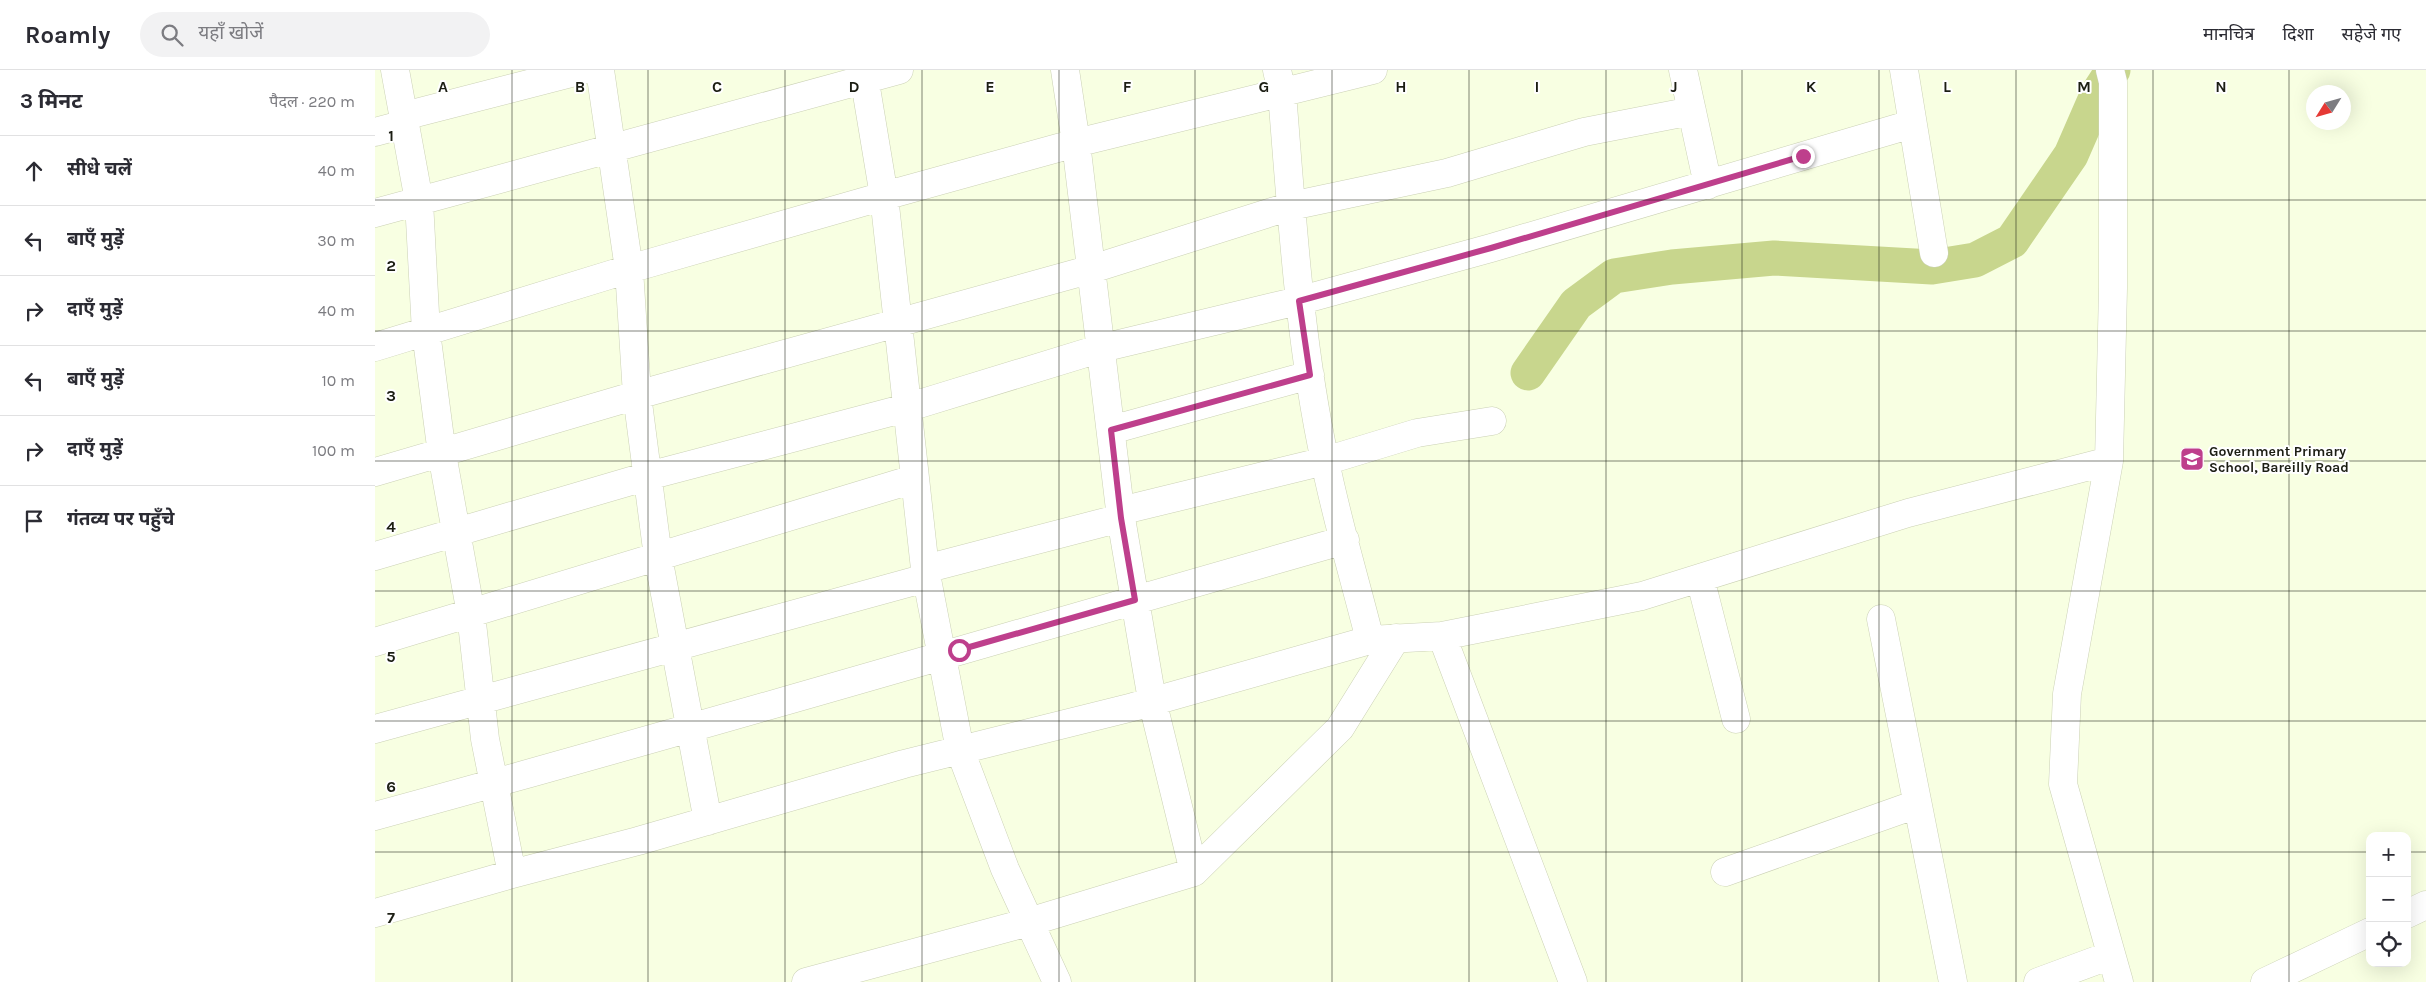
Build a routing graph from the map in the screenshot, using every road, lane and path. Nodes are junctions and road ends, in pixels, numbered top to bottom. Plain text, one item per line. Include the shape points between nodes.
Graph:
1 (395, 70) edge
2 (583, 70) edge
3 (600, 70) edge
4 (899, 70) edge
5 (1065, 70) edge
6 (1373, 70) edge
7 (1683, 70) edge
8 (1904, 70) edge
9 (864, 74) edge
10 (2112, 76) edge
11 (1279, 82) edge
12 (1692, 111) junction
13 (404, 120) junction
14 (1913, 124) junction
15 (375, 132) edge
16 (1076, 143) junction
17 (612, 149) junction
18 (1708, 185) junction
19 (884, 196) junction
20 (419, 201) junction
21 (1291, 206) junction
22 (375, 214) edge
23 (1934, 253) dead end
24 (629, 269) junction
25 (1092, 269) junction
26 (1299, 301) junction
27 (896, 322) junction
28 (427, 332) junction
29 (375, 347) edge
30 (1102, 348) junction
31 (1310, 375) junction
32 (637, 395) junction
33 (906, 408) junction
34 (1492, 422) dead end
35 (1111, 430) junction
36 (442, 454) junction
37 (1325, 461) junction
38 (2109, 461) junction
39 (375, 472) edge
40 (647, 476) junction
41 (914, 479) junction
42 (1121, 514) junction
43 (457, 533) junction
44 (1345, 540) junction
45 (375, 556) edge
46 (658, 557) junction
47 (926, 573) junction
48 (1700, 578) junction
49 (1135, 600) junction
50 (471, 614) junction
51 (1881, 618) dead end
52 (1442, 636) junction
53 (1383, 639) junction
54 (375, 642) edge
55 (675, 647) junction
56 (941, 655) junction
57 (481, 700) junction
58 (1152, 700) junction
59 (1736, 719) dead end
60 (375, 729) edge
61 (691, 729) junction
62 (959, 750) junction
63 (494, 784) junction
64 (1917, 804) junction
65 (375, 816) edge
66 (708, 821) junction
67 (1194, 872) junction
68 (1725, 872) dead end
69 (512, 874) junction
70 (2426, 904) edge
71 (2411, 912) edge
72 (375, 913) edge
73 (1029, 922) junction
74 (2366, 934) edge
75 (2111, 955) junction
76 (2303, 973) edge
77 (806, 982) edge
78 (1057, 982) edge
79 (1573, 982) edge
80 (1953, 982) edge
81 (2038, 982) edge
82 (2119, 982) edge
83 (2265, 982) edge

1 - 13 main road
2 - 13 main road
3 - 17 main road
4 - 9 main road
5 - 16 main road
6 - 11 main road
7 - 12 main road
8 - 14 main road
9 - 17 main road
9 - 19 main road
10 - 38 main road via 2113,288
11 - 16 main road
11 - 21 main road
12 - 18 main road
12 - 21 main road via 1584,132 1447,173
13 - 15 main road
13 - 20 main road
14 - 18 main road
14 - 23 main road
16 - 19 main road
16 - 25 main road
17 - 20 main road
17 - 24 main road
18 - 26 main road
19 - 24 main road
19 - 27 main road
20 - 22 main road
20 - 28 main road
21 - 25 main road
21 - 26 main road
24 - 28 main road
24 - 32 main road
25 - 27 main road
25 - 30 main road
26 - 30 main road
26 - 31 main road
27 - 32 main road
27 - 33 main road
28 - 29 main road
28 - 36 main road
30 - 33 main road
30 - 35 main road
31 - 35 main road
31 - 37 main road
32 - 36 main road
32 - 40 main road
33 - 40 main road
33 - 41 main road
34 - 37 main road via 1417,433
35 - 42 main road
36 - 39 main road
36 - 43 main road
37 - 42 main road
37 - 44 main road
38 - 48 main road via 1908,513
38 - 75 main road via 2067,694 2063,784
40 - 43 main road
40 - 46 main road
41 - 46 main road
41 - 47 main road
42 - 47 main road
42 - 49 main road
43 - 45 main road
43 - 50 main road
44 - 49 main road
44 - 53 main road
46 - 50 main road
46 - 55 main road
47 - 55 main road
47 - 56 main road
48 - 52 main road via 1642,596
48 - 59 main road
49 - 56 main road
49 - 58 main road
50 - 54 main road
50 - 57 main road
51 - 64 main road
52 - 53 main road
52 - 79 main road
53 - 58 main road
53 - 67 main road via 1340,728
55 - 57 main road
55 - 61 main road
56 - 61 main road
56 - 62 main road
57 - 60 main road
57 - 63 main road
58 - 62 main road
58 - 67 main road
61 - 63 main road
61 - 66 main road
62 - 66 main road
62 - 73 main road via 1005,870
63 - 65 main road
63 - 69 main road
64 - 68 main road
64 - 80 main road
66 - 69 main road
67 - 73 main road
69 - 72 main road
70 - 71 main road
73 - 77 main road
73 - 78 main road
74 - 76 main road
75 - 81 main road
75 - 82 main road
76 - 83 main road

